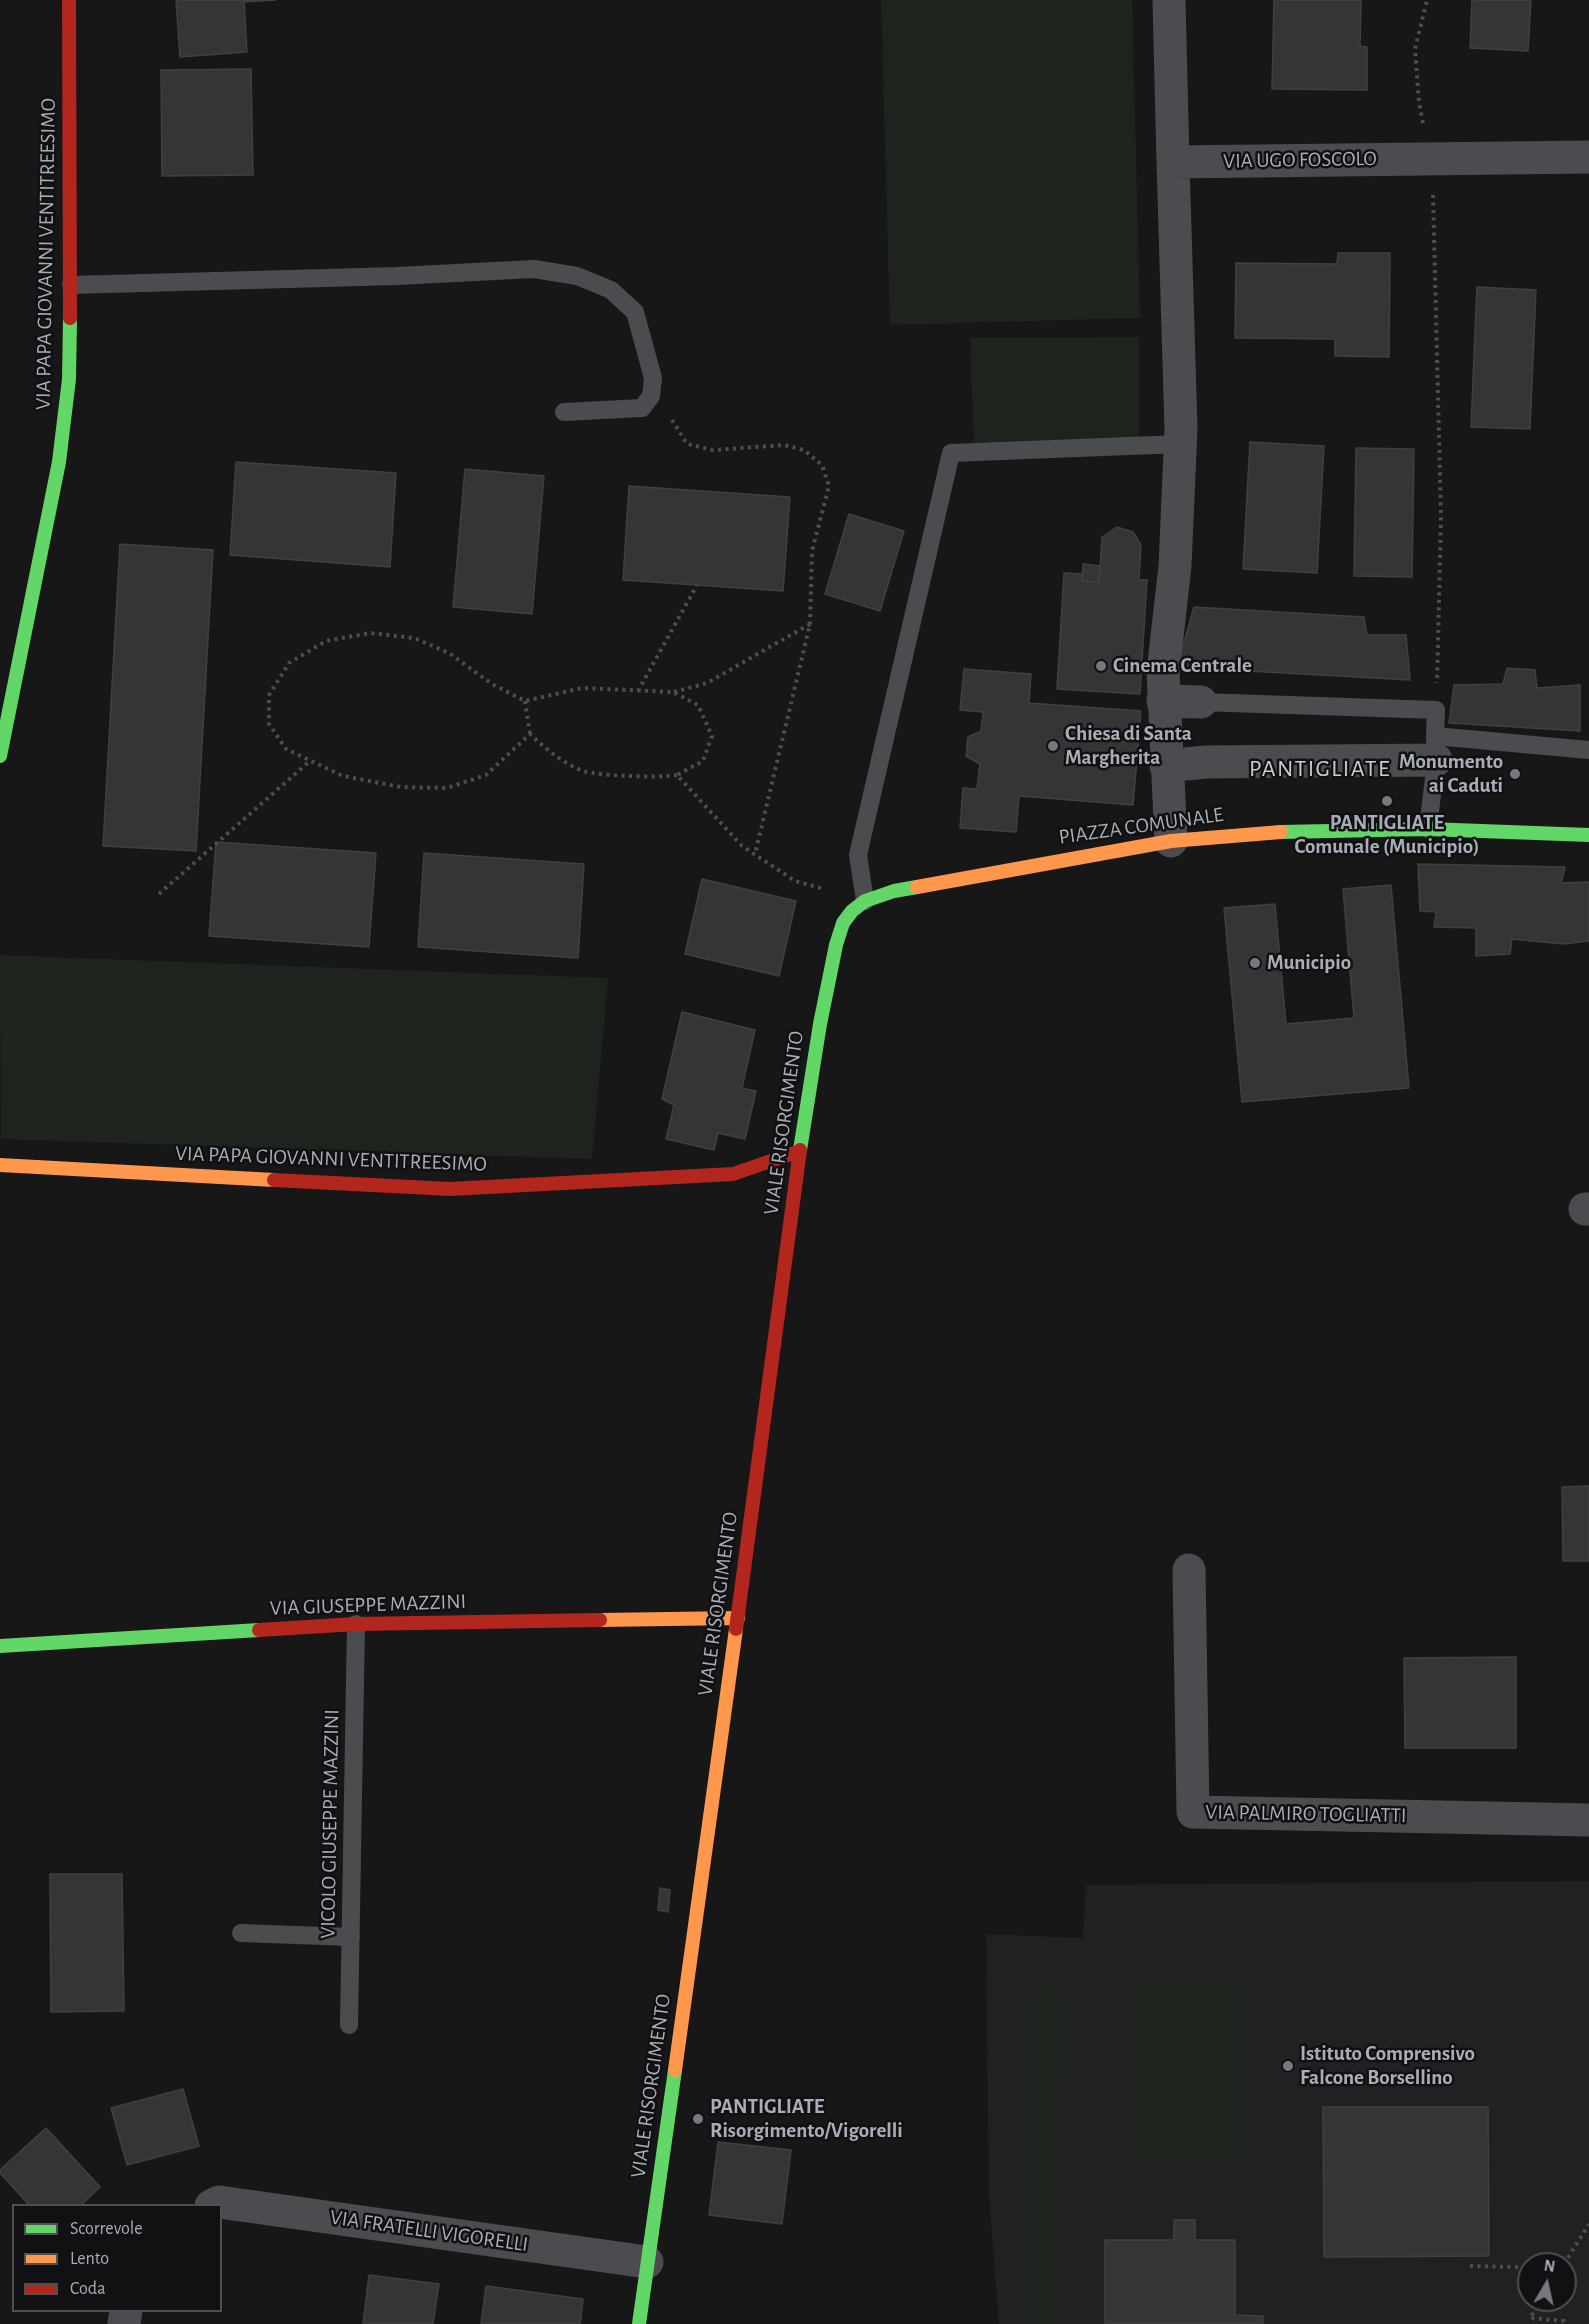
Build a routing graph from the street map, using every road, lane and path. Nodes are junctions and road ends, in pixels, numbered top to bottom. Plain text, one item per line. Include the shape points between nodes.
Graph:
1 (69, 0) edge
2 (1169, 0) edge
3 (1427, 0) edge
4 (1589, 157) edge
5 (1432, 159) junction
6 (1173, 162) junction
7 (71, 285) junction
8 (564, 412) dead end
9 (672, 420) dead end
10 (1180, 444) junction
11 (697, 585) dead end
12 (810, 624) junction
13 (638, 691) junction
14 (673, 692) junction
15 (525, 701) junction
16 (1163, 701) junction
17 (1201, 702) joint
18 (1436, 711) junction
19 (530, 734) junction
20 (1435, 748) junction
21 (1589, 750) edge
22 (0, 756) edge
23 (311, 760) junction
24 (1166, 766) junction
25 (677, 776) junction
26 (1589, 817) edge
27 (1428, 829) junction
28 (1585, 835) edge
29 (1171, 841) junction
30 (755, 854) junction
31 (159, 894) dead end
32 (865, 902) junction
33 (800, 1151) junction
34 (0, 1166) edge
35 (1189, 1570) dead end
36 (738, 1618) junction
37 (356, 1624) junction
38 (0, 1646) edge
39 (1589, 1820) edge
40 (241, 1933) dead end
41 (351, 1937) junction
42 (349, 2025) dead end
43 (214, 2204) edge
44 (1589, 2224) edge
45 (1572, 2252) edge
46 (647, 2262) junction
47 (1470, 2266) dead end
48 (1517, 2267) edge
49 (1534, 2312) edge
50 (639, 2324) edge
51 (1564, 2324) edge

1 - 7 street, VIA PAPA GIOVANNI VENTITREESIMO
2 - 6 street
3 - 5 path via 1415,49 1419,103
4 - 5 street, VIA UGO FOSCOLO
5 - 6 street, VIA UGO FOSCOLO
5 - 18 path via 1441,516
6 - 10 street
7 - 8 lane via 534,268 577,276 611,291 635,312 653,378 651,396 642,408
7 - 22 street, VIA PAPA GIOVANNI VENTITREESIMO via 69,380 59,462
9 - 12 path via 687,444 713,450 784,445 804,450 822,465 829,486 812,551
10 - 16 street
10 - 32 lane via 951,453 858,855
11 - 13 path
12 - 14 path via 707,683
12 - 30 path
13 - 14 path
13 - 15 path via 582,688
14 - 25 path via 698,705 712,736 703,761
15 - 19 path
15 - 23 path via 492,684 449,653 414,638 370,633 326,641 288,663 269,695 269,724 286,749
16 - 17 street
16 - 24 street
17 - 18 lane
18 - 20 lane
19 - 23 path via 486,775 447,788 401,787 344,776
19 - 25 path via 552,755 585,771
20 - 21 lane
20 - 24 street
20 - 27 lane
23 - 31 path
24 - 29 street
25 - 30 path via 742,846
26 - 28 lane, PIAZZA COMUNALE
27 - 28 street, PIAZZA COMUNALE
27 - 29 street, PIAZZA COMUNALE via 1319,830
29 - 32 street, PIAZZA COMUNALE via 905,888
30 - 32 path via 795,881
32 - 33 street, VIALE RISORGIMENTO via 843,923 836,945
33 - 34 street, VIA PAPA GIOVANNI VENTITREESIMO via 733,1174 450,1189
33 - 36 street, VIALE RISORGIMENTO
35 - 39 street, VIA PALMIRO TOGLIATTI via 1193,1812
36 - 37 street, VIA GIUSEPPE MAZZINI
36 - 46 street, VIALE RISORGIMENTO
37 - 38 street, VIA GIUSEPPE MAZZINI
37 - 41 lane, VICOLO GIUSEPPE MAZZINI
40 - 41 lane
41 - 42 lane, VICOLO GIUSEPPE MAZZINI
43 - 46 street, VIA FRATELLI VIGORELLI
44 - 45 path
46 - 50 street, VIALE RISORGIMENTO
47 - 48 path
49 - 51 path via 1530,2318

